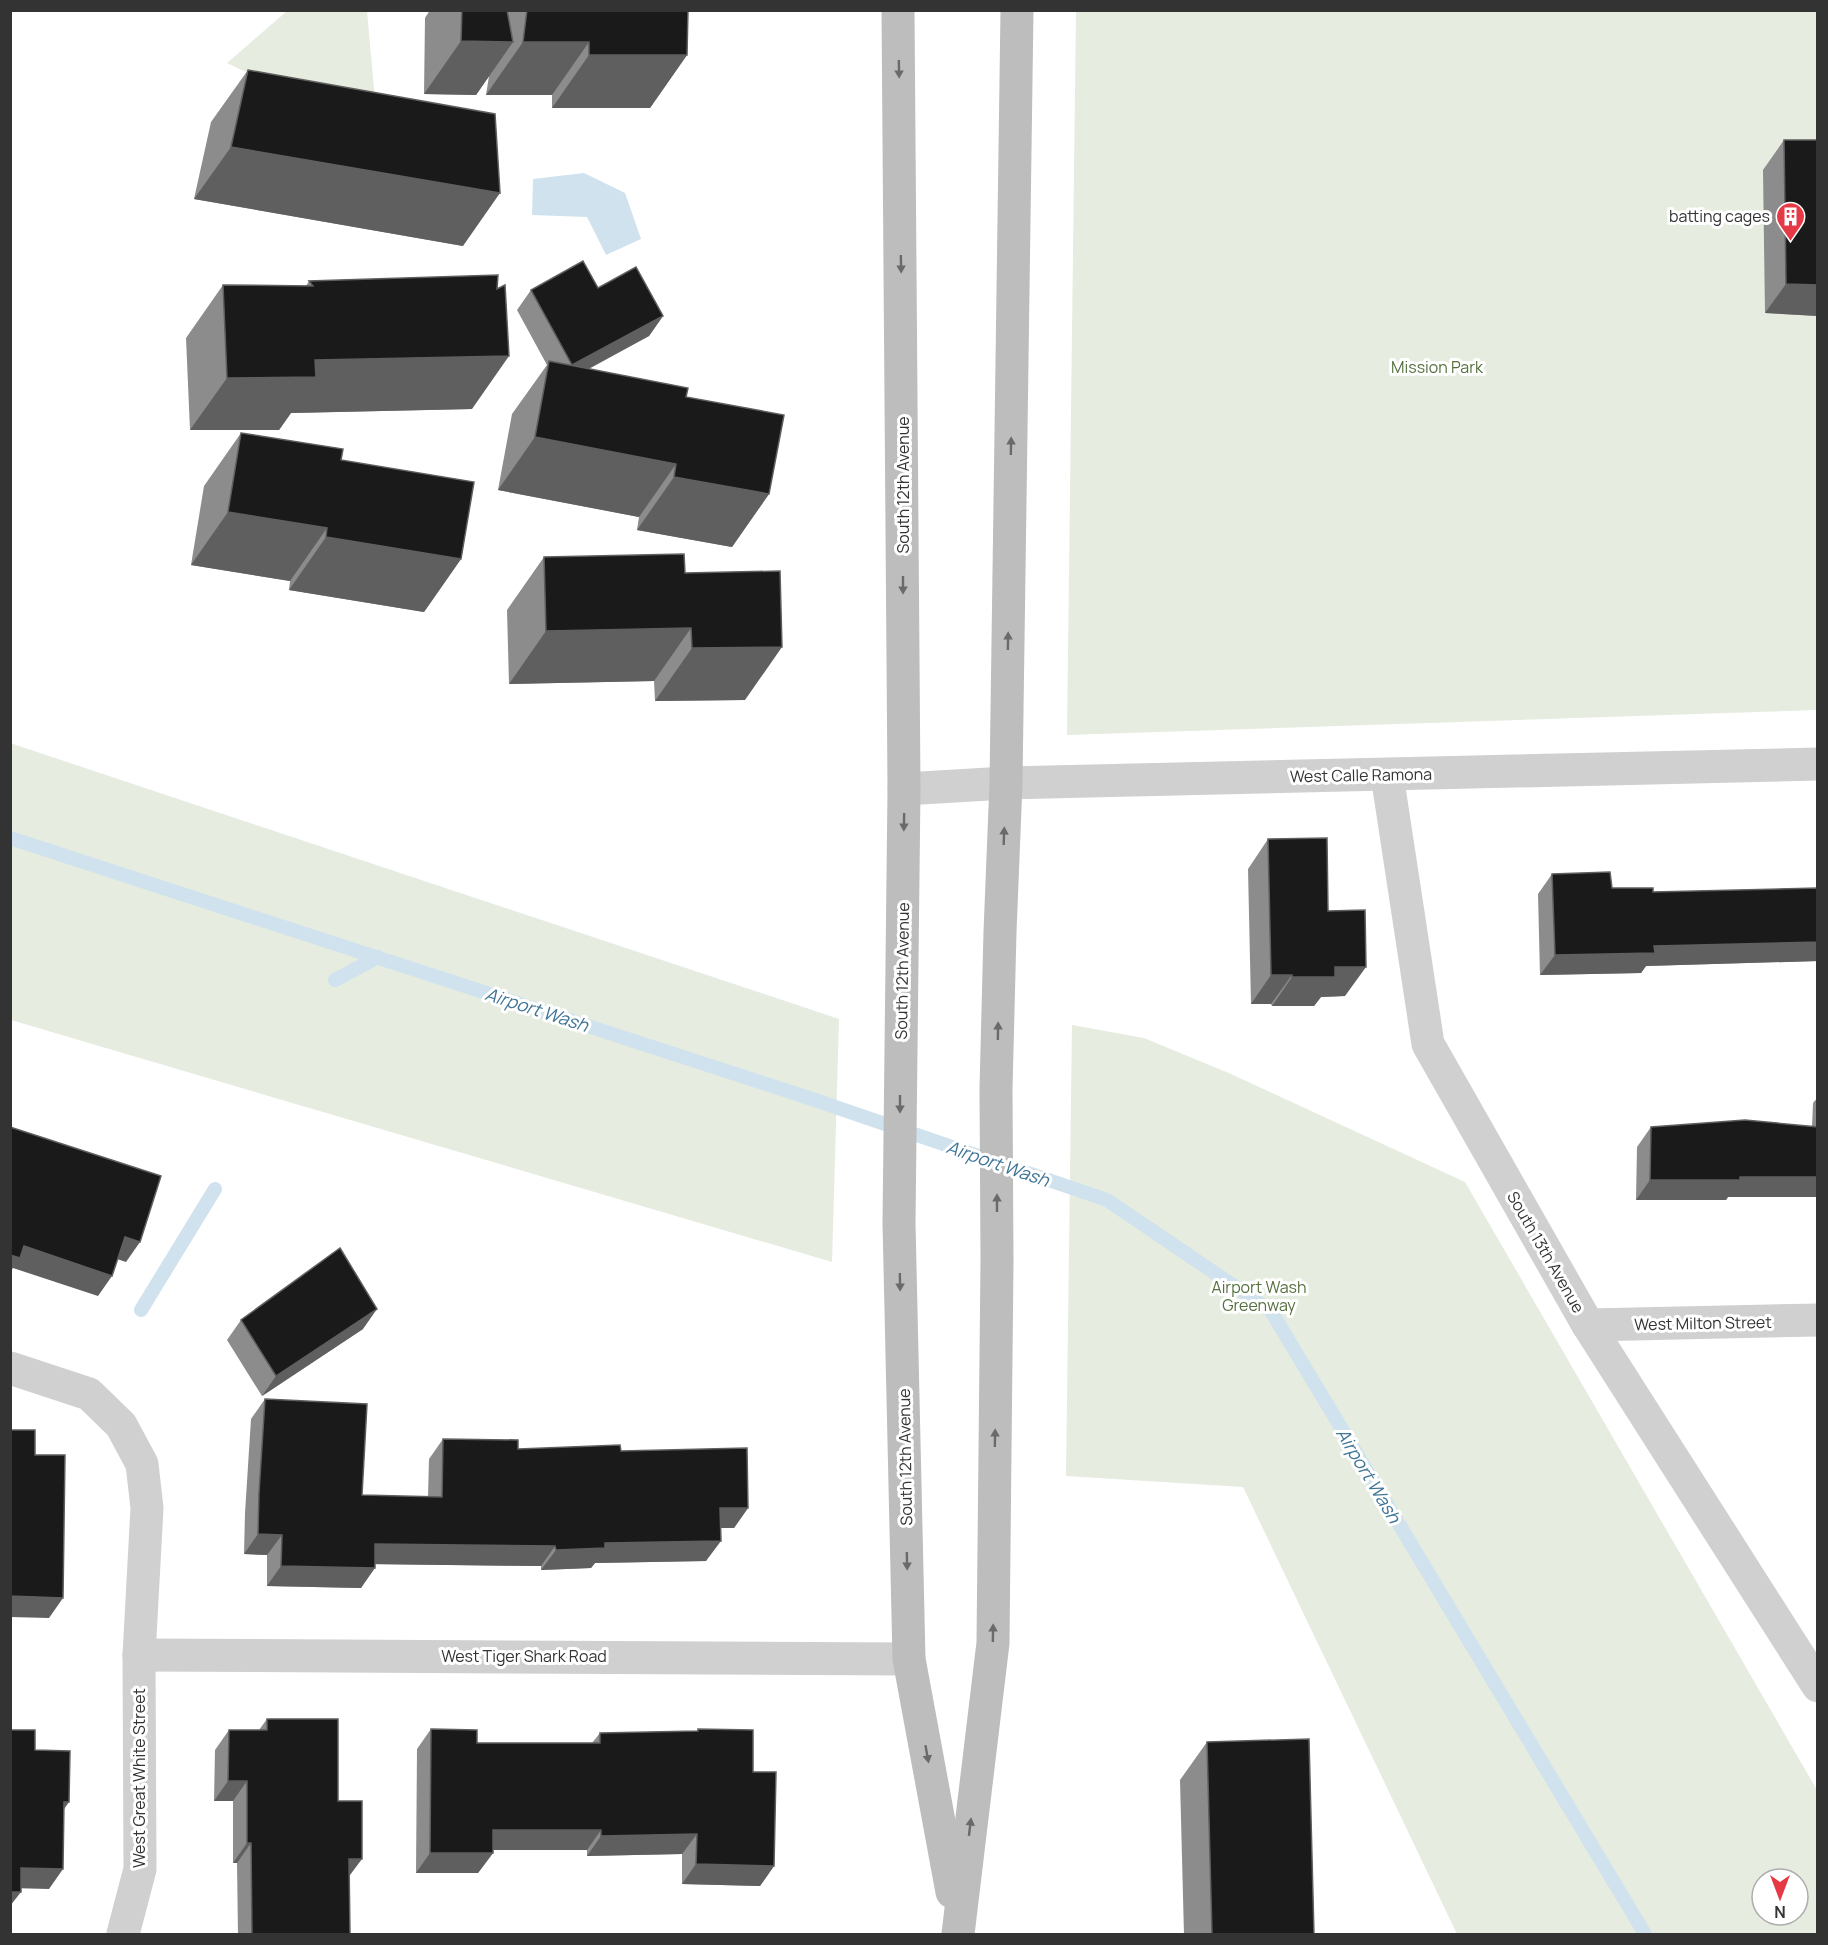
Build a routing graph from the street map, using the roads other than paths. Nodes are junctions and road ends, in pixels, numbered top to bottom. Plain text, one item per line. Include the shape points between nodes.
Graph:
1 (898, 10) edge
2 (1017, 10) edge
3 (1818, 764) edge
4 (1387, 775) junction
5 (1006, 783) junction
6 (904, 789) junction
7 (1818, 1320) edge
8 (1588, 1325) junction
9 (10, 1368) edge
10 (139, 1655) junction
11 (909, 1659) junction
12 (1818, 1686) edge
13 (958, 1931) edge
14 (123, 1935) edge

1 -> 6 main road, South 12th Avenue
5 -> 2 main road, South 12th Avenue
3 - 4 street, West Calle Ramona
4 - 5 street, West Calle Ramona
4 - 8 street, South 13th Avenue via 1428,1044
5 - 6 street, West Calle Ramona
13 -> 5 main road, South 12th Avenue via 993,1643 996,1089
6 -> 11 main road, South 12th Avenue via 899,1223
7 - 8 street, West Milton Street
8 - 12 street, South 13th Avenue
9 - 10 street, West Great White Street via 89,1394 121,1425 142,1464 147,1508
10 - 11 street, West Tiger Shark Road
10 - 14 street, West Great White Street via 140,1869
11 -> 13 main road, South 12th Avenue

